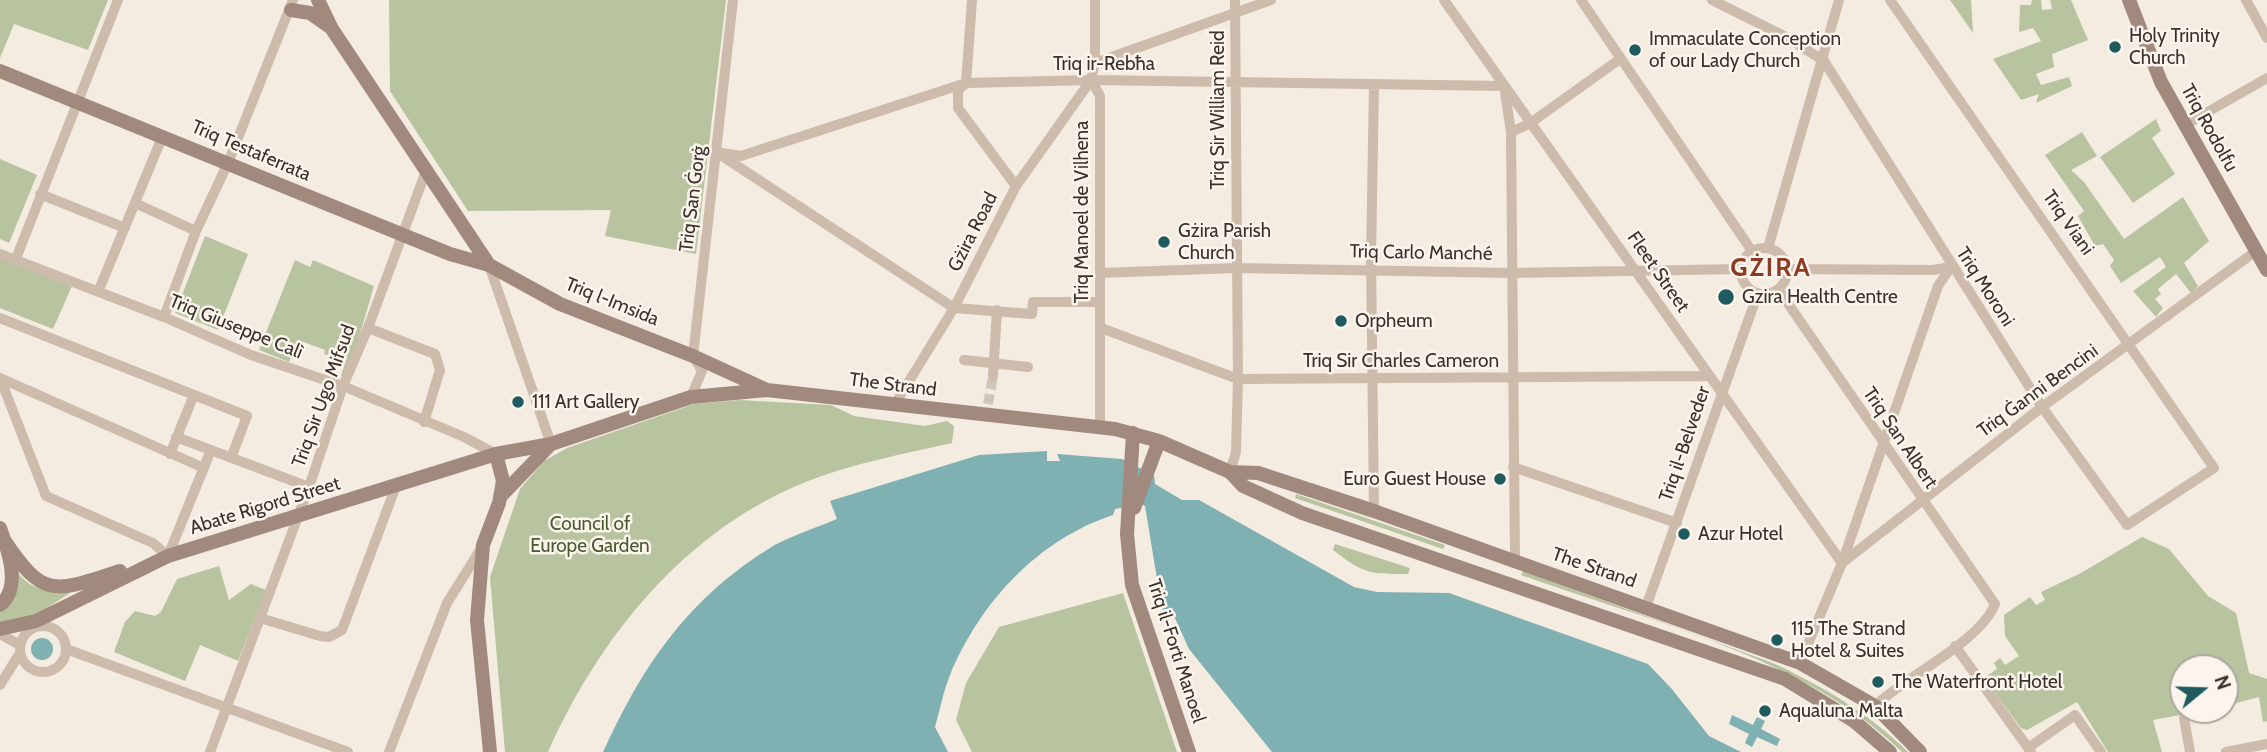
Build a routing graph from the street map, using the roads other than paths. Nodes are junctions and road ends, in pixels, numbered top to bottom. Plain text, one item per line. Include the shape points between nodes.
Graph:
1 (118, 0) edge
2 (318, 0) edge
3 (733, 0) edge
4 (972, 0) edge
5 (1096, 0) edge
6 (1236, 0) edge
7 (1271, 0) edge
8 (1444, 0) edge
9 (1581, 0) edge
10 (1712, 0) edge
11 (1839, 0) edge
12 (1890, 0) edge
13 (2129, 0) edge
14 (2246, 0) edge
15 (292, 5) edge
16 (1236, 12) junction
17 (332, 29) junction
18 (2267, 38) edge
19 (1620, 59) junction
20 (1824, 61) junction
21 (1095, 63) junction
22 (0, 71) edge
23 (2267, 78) edge
24 (1091, 80) junction
25 (966, 83) junction
26 (1236, 83) junction
27 (1374, 84) junction
28 (1504, 86) junction
29 (76, 102) junction
30 (1529, 124) junction
31 (2185, 125) junction
32 (1511, 132) junction
33 (163, 135) junction
34 (716, 152) junction
35 (228, 163) junction
36 (426, 171) junction
37 (1016, 186) junction
38 (40, 194) junction
39 (135, 203) junction
40 (463, 224) junction
41 (125, 228) junction
42 (196, 231) junction
43 (402, 235) junction
44 (1768, 248) junction
45 (1752, 251) junction
46 (2256, 251) junction
47 (0, 254) edge
48 (450, 254) junction
49 (15, 261) junction
50 (489, 265) junction
51 (1951, 267) junction
52 (1236, 268) junction
53 (1371, 269) junction
54 (1741, 269) junction
55 (1787, 269) junction
56 (2267, 270) edge
57 (1636, 271) junction
58 (1101, 273) junction
59 (1511, 273) junction
60 (1778, 289) junction
61 (98, 292) junction
62 (1758, 293) junction
63 (1099, 302) junction
64 (954, 308) junction
65 (997, 310) junction
66 (164, 317) junction
67 (0, 318) edge
68 (369, 328) junction
69 (1101, 328) junction
70 (2131, 345) junction
71 (693, 356) junction
72 (964, 360) dead end
73 (992, 362) junction
74 (1028, 367) dead end
75 (993, 376) tunnel mouth
76 (1709, 376) junction
77 (0, 378) edge
78 (1372, 378) junction
79 (1238, 379) junction
80 (1514, 379) junction
81 (343, 386) junction
82 (767, 390) junction
83 (1721, 393) junction
84 (193, 397) junction
85 (691, 397) junction
86 (895, 404) junction
87 (2042, 407) junction
88 (424, 422) junction
89 (1100, 427) junction
90 (1133, 433) junction
91 (176, 437) junction
92 (1159, 441) junction
93 (551, 444) junction
94 (1883, 445) junction
95 (211, 450) junction
96 (170, 454) junction
97 (496, 454) junction
98 (231, 458) junction
99 (1513, 467) junction
100 (204, 468) junction
101 (1230, 472) junction
102 (396, 486) junction
103 (309, 487) junction
104 (500, 497) junction
105 (1922, 501) junction
106 (1374, 511) junction
107 (297, 517) junction
108 (1129, 520) junction
109 (1677, 523) junction
110 (2127, 525) joint
111 (2, 534) edge
112 (483, 545) junction
113 (168, 556) junction
114 (1515, 561) junction
115 (1842, 564) junction
116 (0, 606) edge
117 (61, 607) junction
118 (1646, 607) junction
119 (260, 618) junction
120 (0, 631) edge
121 (58, 632) junction
122 (1955, 646) junction
123 (20, 649) junction
124 (66, 649) junction
125 (1800, 663) junction
126 (28, 668) junction
127 (2, 682) edge
128 (1875, 706) junction
129 (225, 709) junction
130 (2185, 724) edge
131 (2267, 744) edge
132 (2029, 750) edge
133 (210, 752) edge
134 (348, 752) edge
135 (389, 752) edge
136 (490, 752) edge
137 (1189, 752) edge
138 (1890, 752) edge
139 (1920, 752) edge
140 (2101, 752) edge
141 (2190, 752) edge
142 (2226, 752) edge

1 - 29 street
2 - 17 main road, Triq l-Imsida
3 - 34 street, Triq San Ġorġ
4 - 25 street
5 - 21 street, Triq Manoel de Vilhena
6 - 16 street, Triq Sir William Reid
7 - 16 street
8 - 28 street, Fleet Street
9 - 19 street
10 - 20 street
11 - 20 street
12 - 70 street, Triq Viani
13 - 31 main road, Triq Rodolfu via 2161,82
14 - 18 street
15 - 17 main road, Triq l-Imsida
15 - 35 street
16 - 21 street
16 - 26 street, Triq Sir William Reid
17 - 36 main road, Triq l-Imsida
19 - 30 street
19 - 45 street
20 - 44 street
20 - 51 street, Triq Moroni
21 - 24 street, Triq Manoel de Vilhena
22 - 29 main road, Triq Testaferrata
23 - 31 street
24 - 25 street, Triq ir-Rebħa
24 - 26 street, Triq ir-Rebħa
24 - 37 street, Gżira Road
24 - 58 street, Triq Manoel de Vilhena via 1100,96
25 - 34 street, Triq ir-Rebħa via 741,156
25 - 37 street via 958,90 958,108
26 - 27 street, Triq ir-Rebħa
26 - 52 street, Triq Sir William Reid
27 - 28 street, Triq ir-Rebħa
27 - 53 street
28 - 30 street, Fleet Street
28 - 32 street
29 - 33 main road, Triq Testaferrata
29 - 38 street
30 - 32 street
30 - 57 street, Fleet Street
31 - 46 main road, Triq Rodolfu
32 - 59 street
33 - 35 main road, Triq Testaferrata
33 - 39 street
34 - 64 street
34 - 71 street, Triq San Ġorġ
35 - 42 street
35 - 43 main road, Triq Testaferrata
36 - 40 main road, Triq l-Imsida
36 - 43 street, Triq Sir Ugo Mifsud
37 - 64 street, Gżira Road
38 - 41 street
38 - 49 street
39 - 41 street
39 - 42 street
40 - 48 main road via 463,236
40 - 50 main road, Triq l-Imsida
41 - 61 street
42 - 66 street
43 - 48 main road, Triq Testaferrata
43 - 68 street, Triq Sir Ugo Mifsud
44 - 45 street
44 - 55 street via 1781,256
45 - 54 street
46 - 56 main road, Triq Rodolfu
46 - 70 street, Triq Ġanni Bencini
47 - 49 street, Triq Giuseppe Calì
48 - 50 main road, Triq Testaferrata
49 - 61 street, Triq Giuseppe Calì
50 - 71 main road, Triq l-Imsida via 560,304
50 - 93 street
51 - 55 street
51 - 87 street, Triq Moroni
51 - 94 street via 1938,286
52 - 53 street, Triq Carlo Manché
52 - 58 street, Triq Carlo Manché
52 - 79 street, Triq Sir William Reid
53 - 59 street, Triq Carlo Manché
53 - 78 street
54 - 57 street, Triq Carlo Manché
54 - 62 street via 1745,284
55 - 60 street
57 - 59 street, Triq Carlo Manché
57 - 76 street, Fleet Street
58 - 63 street, Triq Manoel de Vilhena
59 - 80 street
60 - 62 street
60 - 94 street, Triq San Albert
61 - 66 street, Triq Giuseppe Calì
62 - 83 street, Triq il-Belveder
63 - 65 street via 1033,302 1032,314
63 - 69 street, Triq Manoel de Vilhena
64 - 65 street
64 - 86 street, Gżira Road
65 - 73 street
66 - 81 street, Triq Giuseppe Calì via 251,355
67 - 84 street
68 - 81 street, Triq Sir Ugo Mifsud
68 - 88 street via 435,354 440,370
69 - 79 street, Triq Sir Charles Cameron
69 - 89 street, Triq Manoel de Vilhena
70 - 87 street, Triq Ġanni Bencini
70 - 110 street, Triq Viani via 2214,468
71 - 82 main road, Triq l-Imsida
71 - 85 street, Triq San Ġorġ via 702,371
72 - 73 street
73 - 74 street
73 - 75 street
76 - 80 street, Triq Sir Charles Cameron
76 - 83 street, Fleet Street
77 - 96 street
77 - 113 street via 46,496 153,543
78 - 79 street, Triq Sir Charles Cameron
78 - 80 street, Triq Sir Charles Cameron
78 - 106 street
79 - 101 street, Triq Sir William Reid via 1236,452
80 - 99 street
81 - 88 street, Triq Giuseppe Calì
81 - 103 street, Triq Sir Ugo Mifsud
82 - 85 main road, The Strand
82 - 86 main road, The Strand
83 - 109 street, Triq il-Belveder
83 - 115 street, Fleet Street
84 - 91 street
84 - 98 street via 247,416
85 - 93 main road, The Strand
86 - 89 main road, The Strand via 987,410
87 - 105 street, Triq Ġanni Bencini
87 - 110 street, Triq Moroni
88 - 97 street, Triq Giuseppe Calì
89 - 90 main road, The Strand
90 - 92 main road, The Strand
90 - 108 main road, Triq il-Forti Manoel
91 - 95 street
91 - 96 street
92 - 101 main road, The Strand
92 - 108 main road, Triq il-Forti Manoel
93 - 97 main road, Abate Rigord Street
93 - 104 main road
94 - 105 street, Triq San Albert
94 - 115 street
95 - 98 street
95 - 100 street
96 - 100 street
97 - 102 main road, Abate Rigord Street
97 - 104 main road via 503,481
98 - 103 street
99 - 109 street
99 - 114 street
100 - 113 street
101 - 106 main road, The Strand via 1258,473
101 - 138 main road, The Strand via 1242,486 1302,513 1785,679 1854,721
102 - 107 main road, Abate Rigord Street
102 - 119 street via 342,630 320,636
103 - 107 street, Triq Sir Ugo Mifsud
104 - 112 main road
105 - 115 street, Triq Ġanni Bencini
105 - 122 street, Triq San Albert via 1995,604 1990,616
106 - 114 main road, The Strand
107 - 113 main road, Abate Rigord Street
107 - 119 street, Triq Sir Ugo Mifsud
108 - 137 main road, Triq il-Forti Manoel via 1132,585
109 - 118 street, Triq il-Belveder
111 - 113 main road via 28,574 55,586 80,584
111 - 116 main road via 12,588
112 - 135 street via 447,603
112 - 136 main road via 477,620
113 - 117 main road, Abate Rigord Street
114 - 118 main road, The Strand
115 - 125 street
117 - 120 main road, Abate Rigord Street via 36,621
117 - 121 street
118 - 125 main road, The Strand
119 - 129 street, Triq Sir Ugo Mifsud
120 - 123 street
121 - 123 street via 45,626 32,628
121 - 124 street
122 - 128 street
122 - 132 street
123 - 126 street
123 - 127 street
124 - 126 street via 62,663 50,672
124 - 129 street
125 - 128 main road, The Strand
126 - 127 street
128 - 139 main road, The Strand
129 - 133 street, Triq Sir Ugo Mifsud
129 - 134 street
130 - 141 street
131 - 142 street
132 - 140 street via 2075,715

